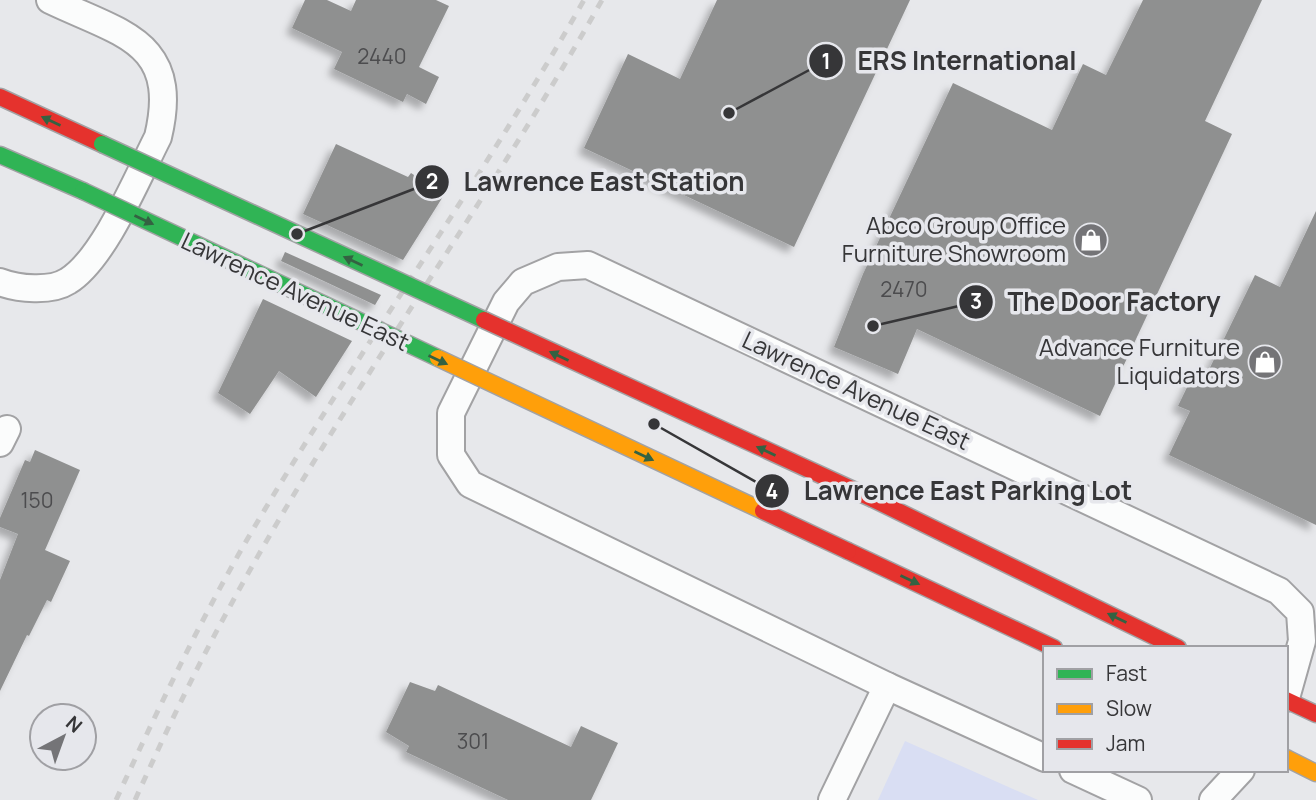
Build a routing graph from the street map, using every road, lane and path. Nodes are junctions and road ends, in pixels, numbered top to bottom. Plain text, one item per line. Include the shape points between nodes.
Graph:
1 (50, 0) edge
2 (0, 97) edge
3 (0, 155) edge
4 (0, 282) edge
5 (1050, 646) edge
6 (1174, 646) edge
7 (887, 686) junction
8 (1288, 692) edge
9 (1288, 700) edge
10 (1316, 714) edge
11 (1043, 757) edge
12 (1288, 759) edge
13 (1077, 772) edge
14 (1239, 772) edge
15 (1316, 773) edge
16 (832, 800) edge
17 (1138, 800) edge
18 (1213, 800) edge

1 - 4 street via 132,39 151,55 163,83 163,116 158,137 94,259 67,282 47,288
6 -> 2 main road, bridge via 873,499
3 -> 5 main road, Lawrence Avenue East, bridge
7 - 8 street, Lawrence Avenue East via 470,484 451,456 451,413 506,302 523,282 558,267 588,264 1279,591 1300,612 1302,640
7 - 11 street, Lawrence Avenue East
7 - 16 street
9 - 10 main road, Lawrence Avenue East
12 - 15 main road
13 - 17 street
14 - 18 street

